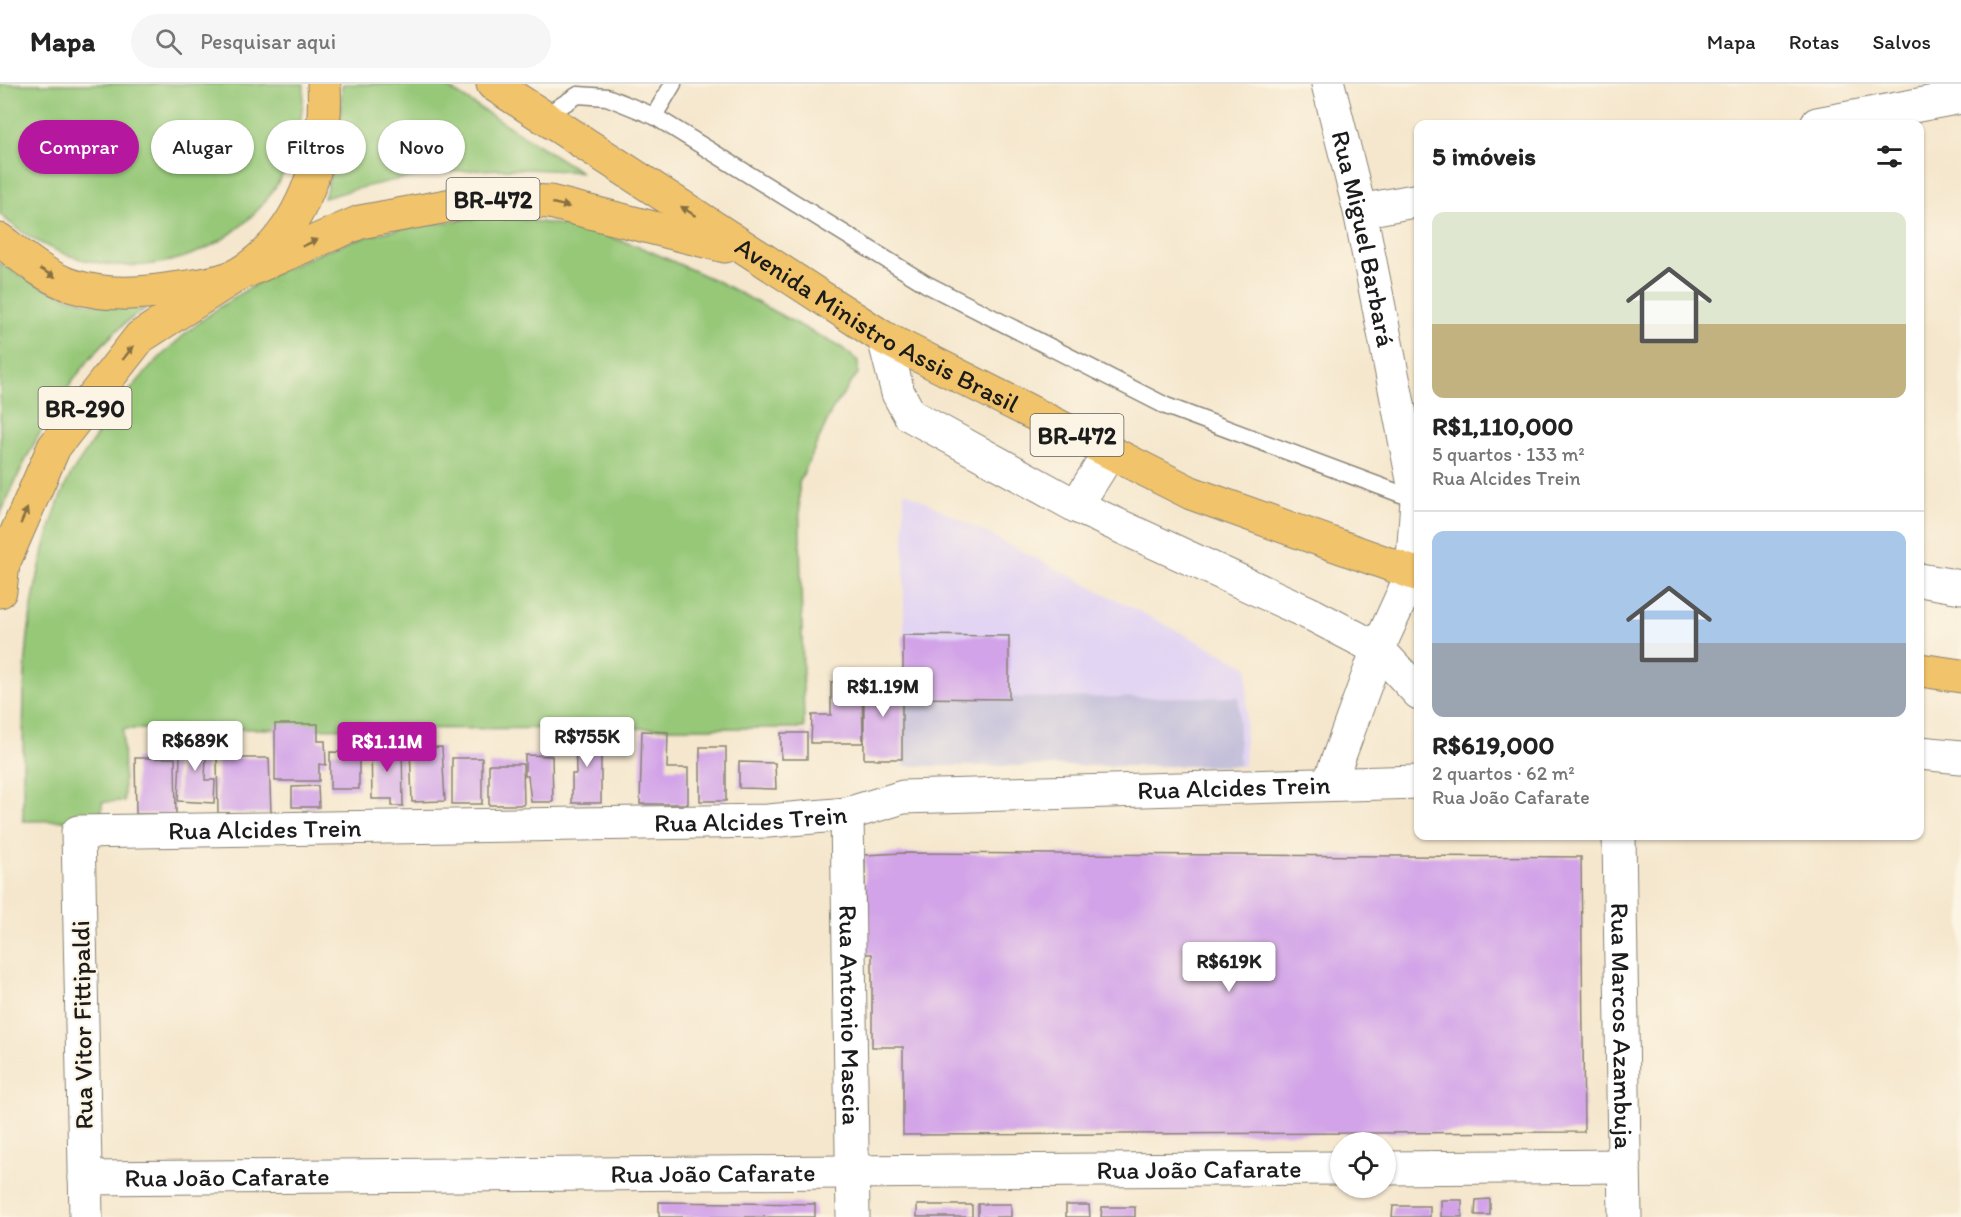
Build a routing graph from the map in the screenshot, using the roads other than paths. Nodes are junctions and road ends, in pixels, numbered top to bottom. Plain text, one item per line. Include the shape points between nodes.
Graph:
1 (324, 84) edge
2 (493, 84) edge
3 (673, 84) edge
4 (1328, 84) edge
5 (1961, 97) edge
6 (654, 116) junction
7 (543, 117) junction
8 (1838, 120) edge
9 (1414, 201) edge
10 (1360, 211) junction
11 (0, 240) edge
12 (755, 254) junction
13 (237, 275) junction
14 (884, 338) junction
15 (1110, 452) junction
16 (1414, 481) edge
17 (1414, 499) edge
18 (1076, 506) junction
19 (1414, 575) edge
20 (1414, 577) edge
21 (1924, 581) edge
22 (1961, 586) edge
23 (0, 591) edge
24 (1378, 650) junction
25 (1924, 671) edge
26 (1961, 676) edge
27 (1414, 688) edge
28 (1924, 753) edge
29 (1961, 757) edge
30 (1414, 782) edge
31 (1329, 784) junction
32 (847, 814) junction
33 (78, 832) joint
34 (1619, 840) edge
35 (1624, 1166) junction
36 (1330, 1168) edge
37 (1396, 1168) edge
38 (852, 1172) junction
39 (86, 1178) junction
40 (86, 1217) edge
41 (853, 1217) edge
42 (1625, 1217) edge

1 - 13 highway, BR-290 via 326,116 318,163 296,215 277,242
2 - 7 highway, Avenida Ministro Assis Brasil / BR-472
3 - 6 lane
4 - 10 street, Rua Miguel Barbará
5 - 8 street
6 - 7 lane via 607,97 578,95
6 - 17 lane via 926,284 1166,406
12 -> 7 highway, Avenida Ministro Assis Brasil / BR-472
9 - 10 street
10 - 16 street, Rua Miguel Barbará
11 -> 13 highway via 72,286 132,295
13 -> 12 highway, BR-472 via 360,222 485,199 550,202
12 - 14 highway, Avenida Ministro Assis Brasil / BR-472
23 -> 13 highway, BR-290 via 3,564 54,447 140,338
14 - 15 highway, Avenida Ministro Assis Brasil / BR-472
14 - 18 street via 898,393 910,415
15 - 18 street
15 - 19 highway, Avenida Ministro Assis Brasil / BR-472 via 1191,493
18 - 24 street via 1313,615
20 - 24 street
21 - 22 street
24 - 27 street
24 - 31 street
25 - 26 highway
28 - 29 street
30 - 31 street, Rua Alcides Trein
31 - 32 street, Rua Alcides Trein via 903,797
32 - 33 street, Rua Alcides Trein via 768,821
32 - 38 street, Rua Antonio Mascia
33 - 39 street, Rua Vitor Fittipaldi
34 - 35 street, Rua Marcos Azambuja
35 - 37 street
35 - 42 street, Rua Marcos Azambuja
36 - 38 street, Rua João Cafarate
38 - 39 street, Rua João Cafarate
38 - 41 street, Rua Antonio Mascia
39 - 40 street, Rua Vitor Fittipaldi

